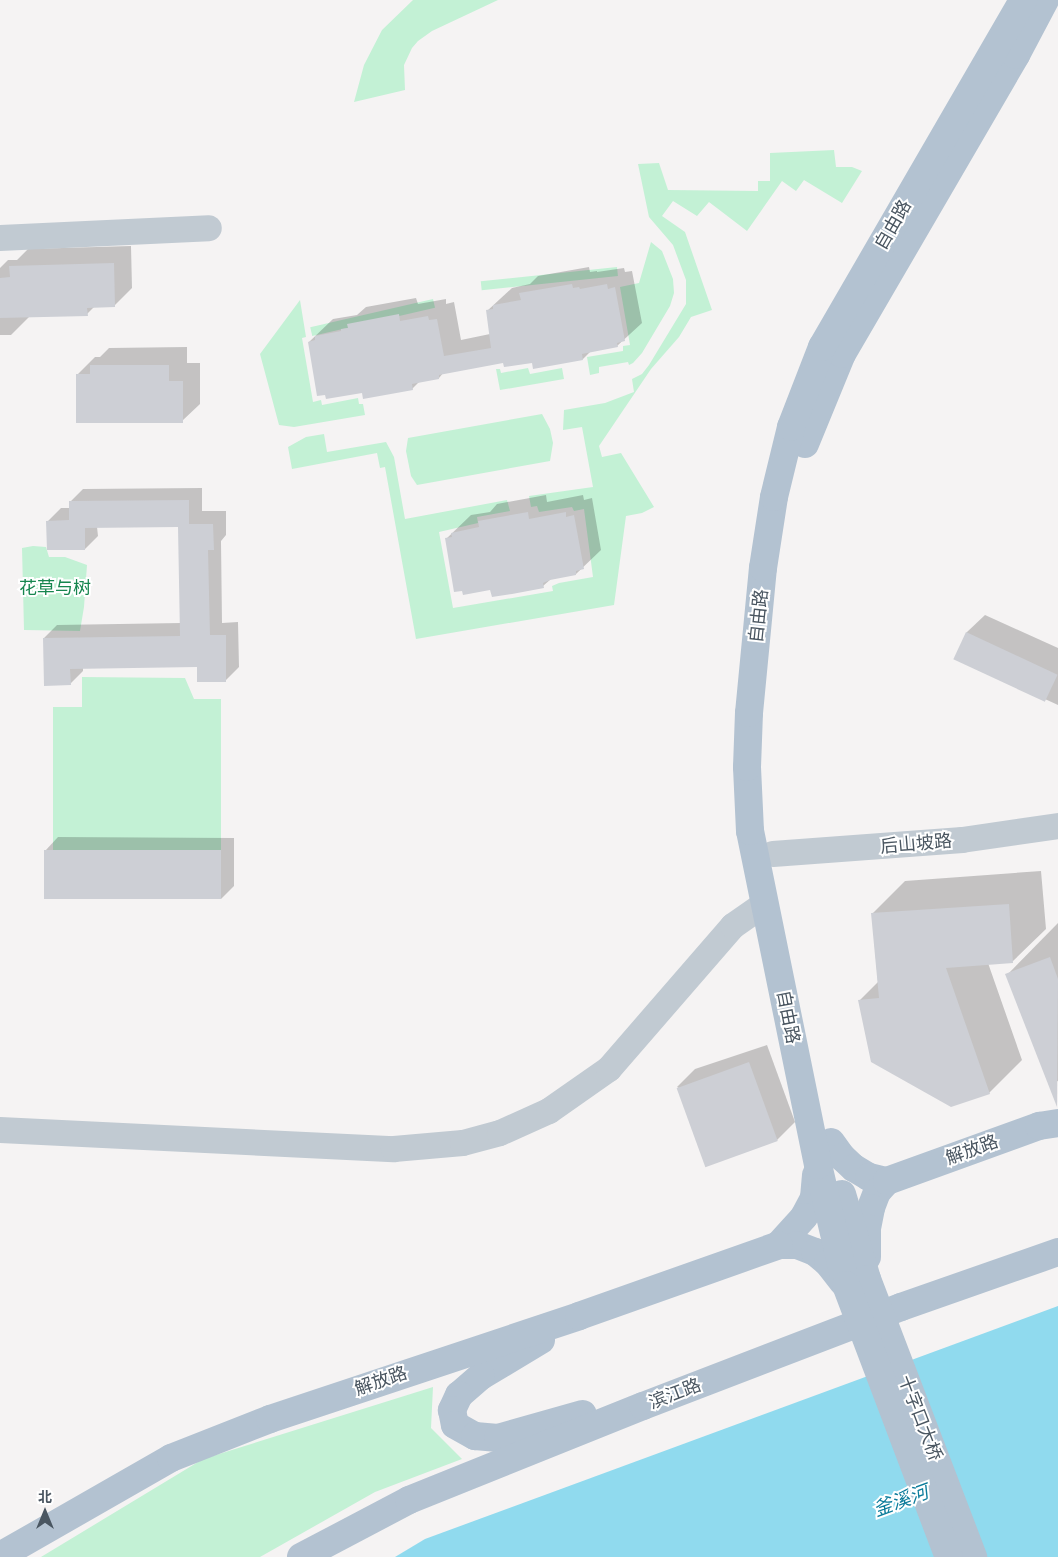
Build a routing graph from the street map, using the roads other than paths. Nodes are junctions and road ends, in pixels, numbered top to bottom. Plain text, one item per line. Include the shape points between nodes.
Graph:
1 (1023, 0) edge
2 (1045, 0) edge
3 (209, 228) dead end
4 (0, 238) edge
5 (1058, 826) edge
6 (773, 854) junction
7 (764, 904) junction
8 (1052, 1123) edge
9 (0, 1130) edge
10 (831, 1142) junction
11 (818, 1165) junction
12 (887, 1180) junction
13 (779, 1245) junction
14 (1058, 1252) edge
15 (856, 1282) junction
16 (579, 1316) junction
17 (644, 1406) junction
18 (0, 1556) edge
19 (301, 1557) edge
20 (949, 1557) edge
21 (973, 1557) edge

1 - 7 main road, 自由路 via 822,347 791,426 774,497 763,568 749,713 750,831
2 - 6 main road, 自由路 via 842,354 808,433 791,499 767,713 764,769
3 - 4 street
5 - 6 street, 后山坡路 via 962,840
6 - 10 main road, 自由路
7 - 9 street via 733,926 609,1069 549,1111 500,1133 463,1142 394,1149
7 - 11 main road, 自由路
8 - 12 main road, 解放路
10 - 12 main road via 854,1168 869,1177
10 - 15 main road, 自由路 via 850,1224
11 - 13 main road via 814,1198 804,1217
11 - 15 main road, 自由路
12 - 15 main road via 876,1192 871,1208
13 - 15 main road via 798,1245 815,1252
13 - 16 main road, 解放路
14 - 17 main road, 滨江路 via 901,1307
15 - 20 main road, 十字口大桥, bridge
15 - 21 main road, 十字口大桥, bridge
16 - 17 main road via 481,1376 459,1395 452,1410 455,1425 475,1436 498,1438 586,1413
16 - 18 main road, 解放路 via 278,1416 171,1458
17 - 19 main road, 滨江路 via 409,1500

